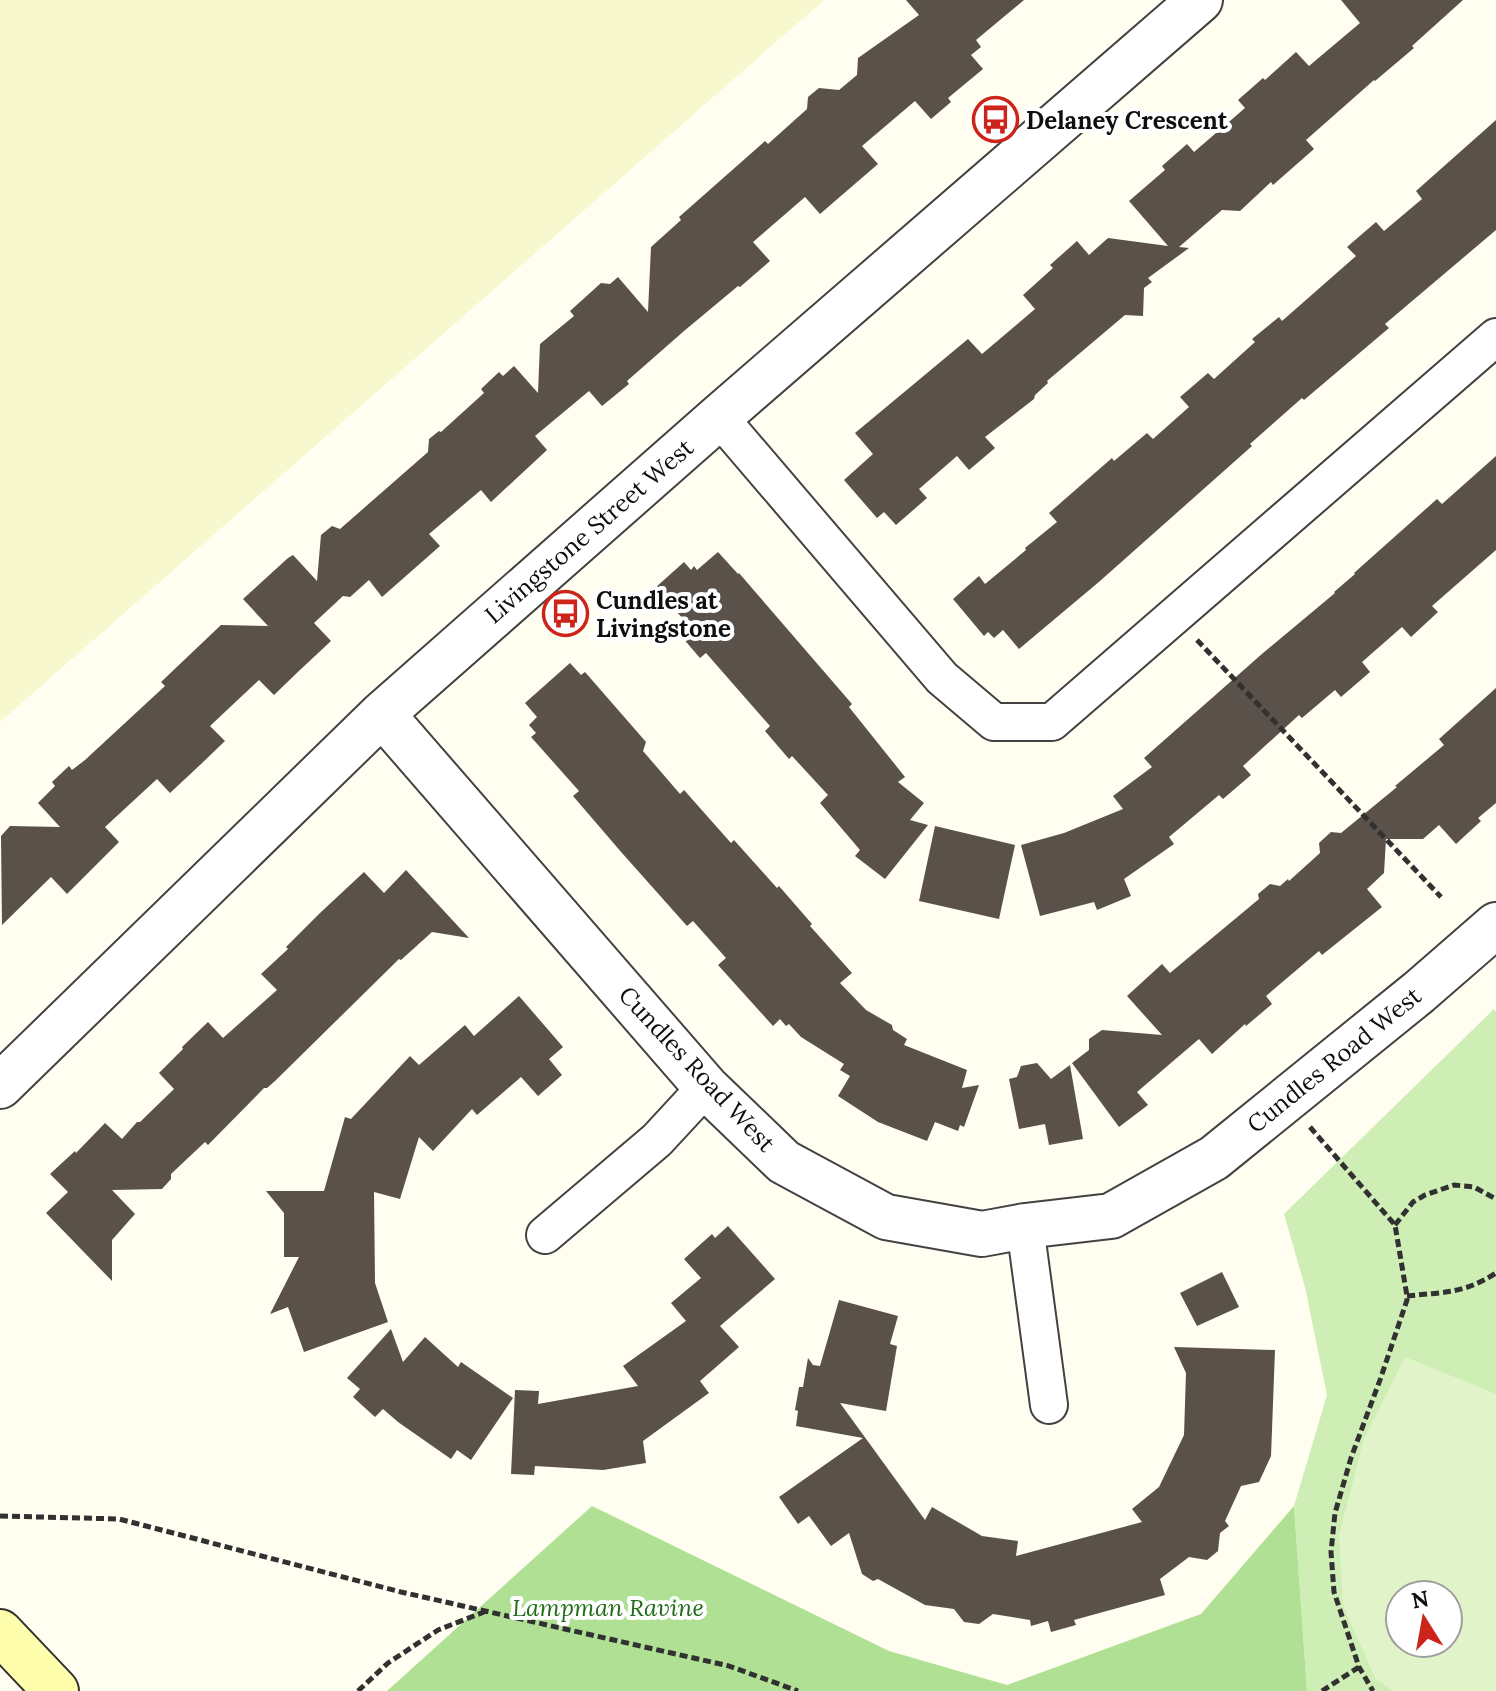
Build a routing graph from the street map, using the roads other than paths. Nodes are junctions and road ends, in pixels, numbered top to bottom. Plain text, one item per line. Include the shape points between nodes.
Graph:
1 (1200, 0) edge
2 (1496, 337) edge
3 (719, 417) junction
4 (382, 714) junction
5 (1496, 925) edge
6 (0, 1086) edge
7 (706, 1087) junction
8 (1025, 1226) junction
9 (545, 1235) dead end
10 (1049, 1405) dead end
11 (0, 1632) edge
12 (56, 1691) edge

1 - 3 street, Livingstone Street West
2 - 3 street via 1052,722 994,722 942,678
3 - 4 street, Livingstone Street West
4 - 6 street, Livingstone Street West
4 - 7 street, Cundles Road West
5 - 8 street, Cundles Road West via 1214,1158 1111,1216
7 - 8 street, Cundles Road West via 784,1162 886,1217 982,1234
7 - 9 street via 657,1140
8 - 10 street
11 - 12 main road

